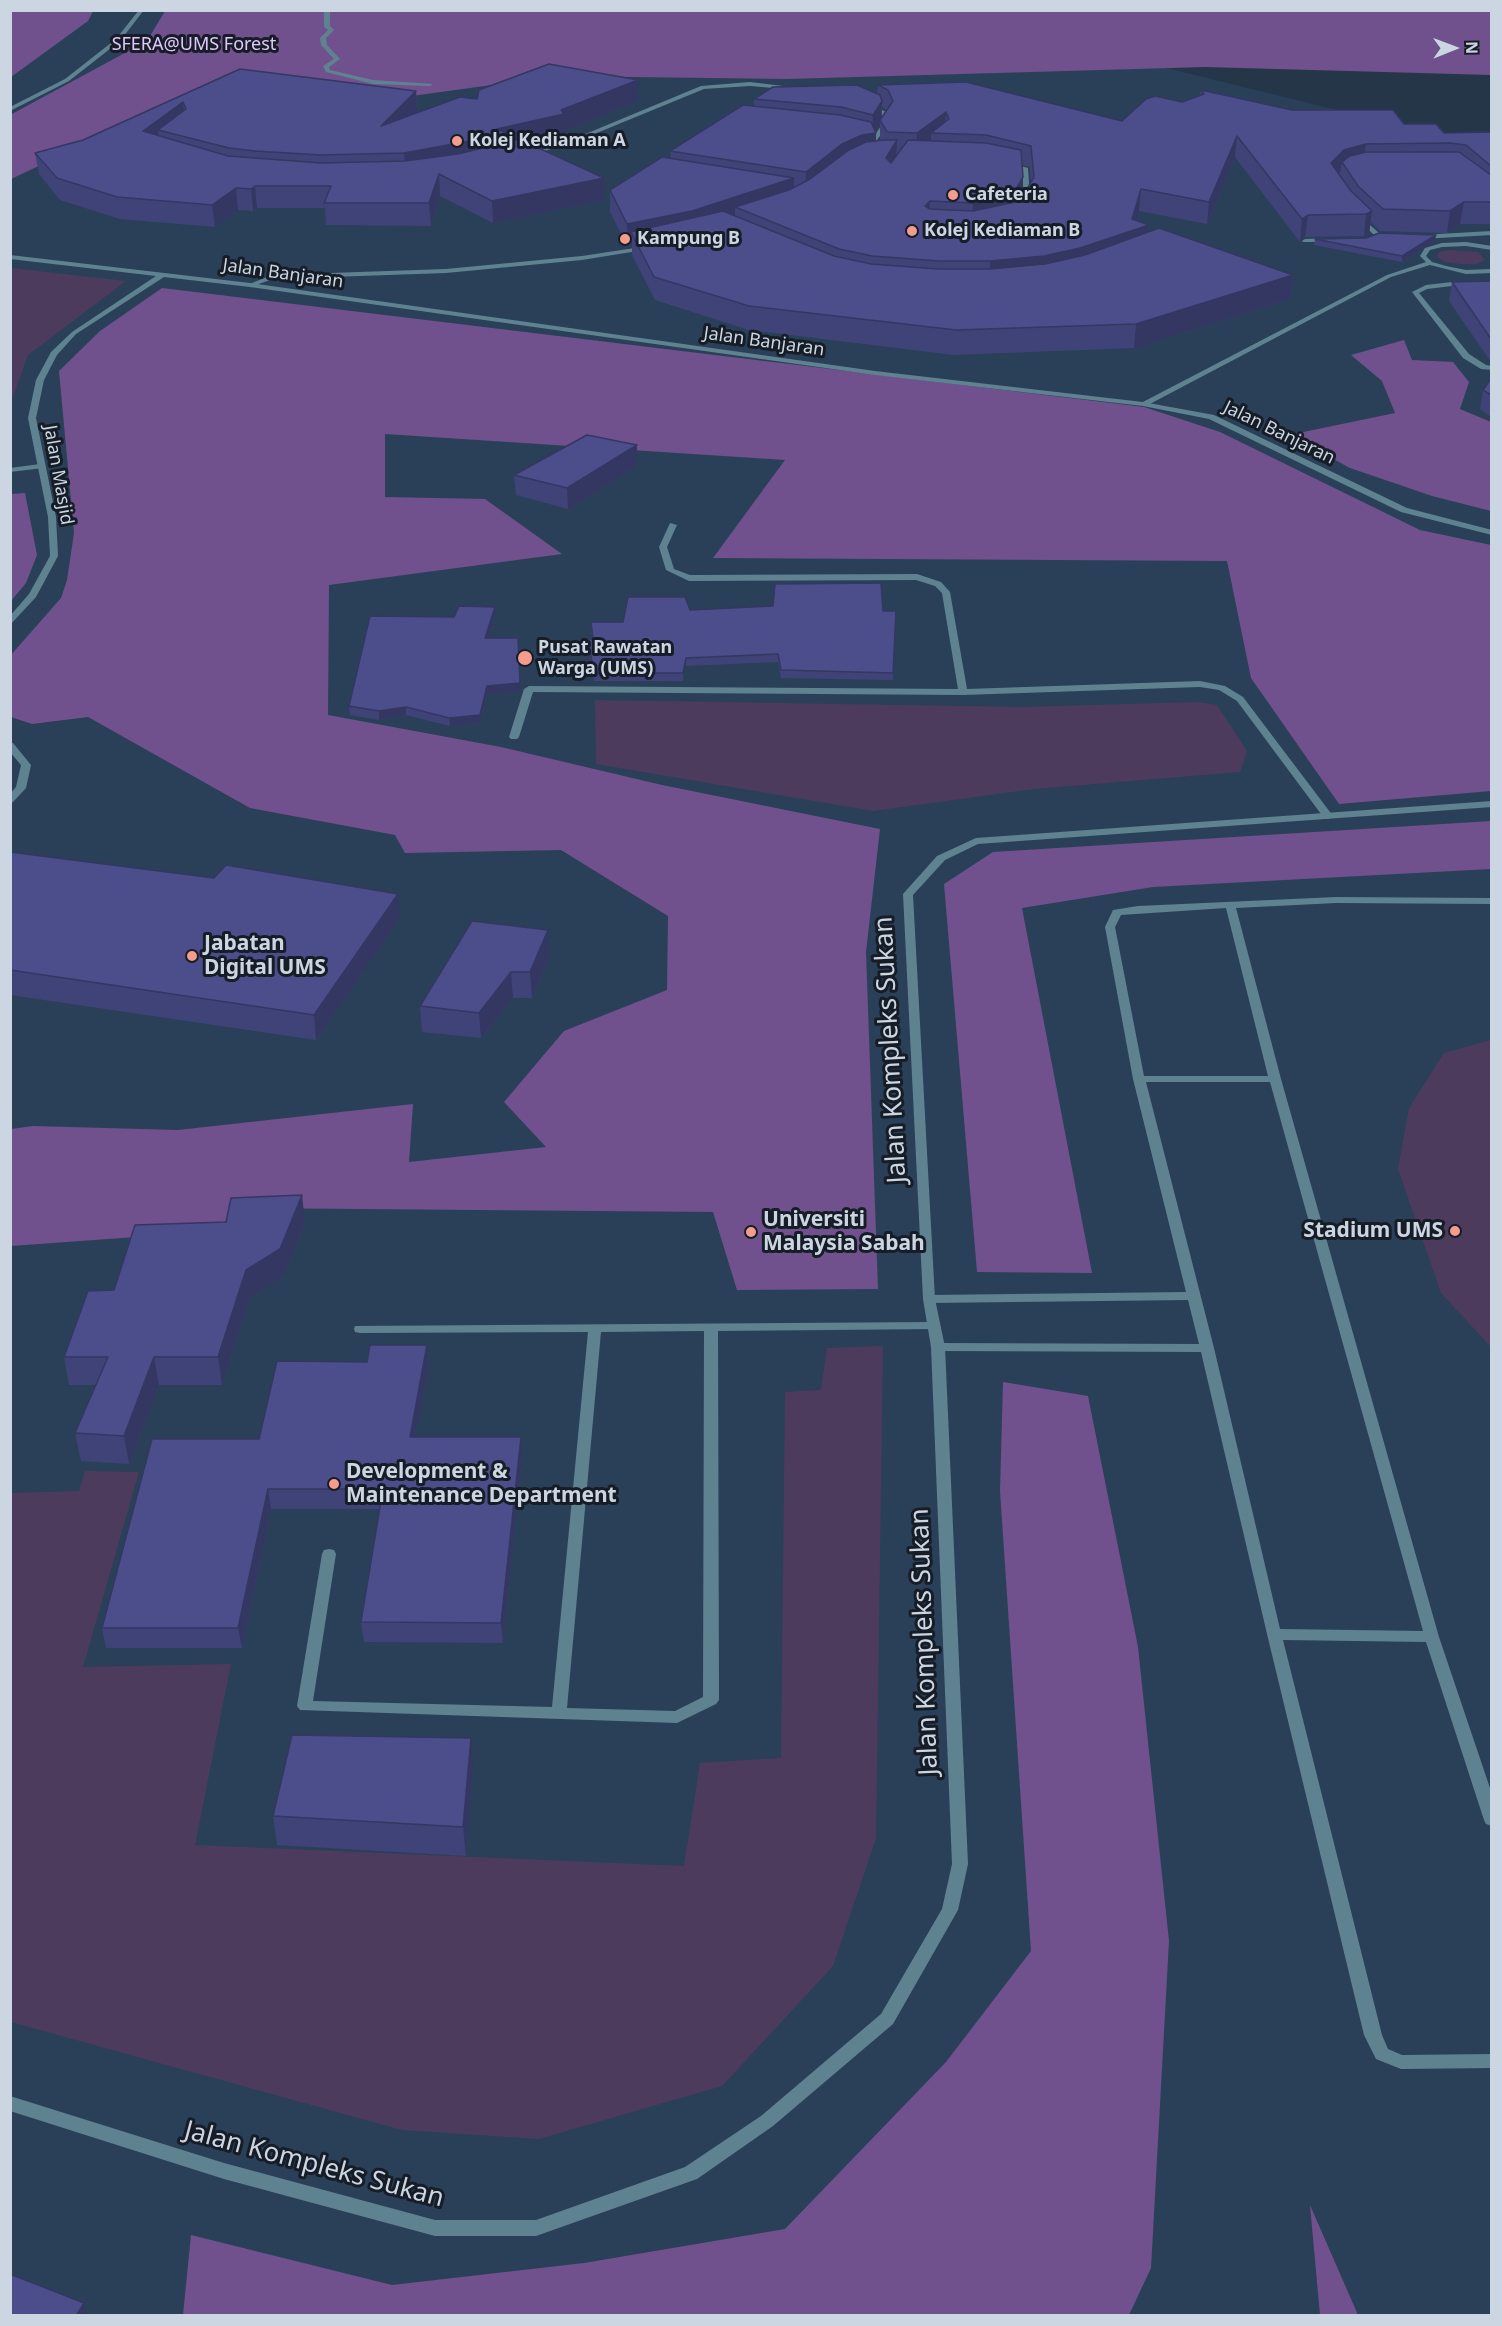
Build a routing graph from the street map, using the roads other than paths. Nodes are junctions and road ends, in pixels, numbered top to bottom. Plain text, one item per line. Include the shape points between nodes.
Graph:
1 (141, 10) edge
2 (327, 10) edge
3 (430, 84) dead end
4 (805, 90) edge
5 (856, 101) edge
6 (10, 109) edge
7 (863, 138) edge
8 (874, 140) junction
9 (521, 156) edge
10 (874, 158) edge
11 (994, 162) edge
12 (1023, 207) edge
13 (1352, 210) edge
14 (1491, 234) edge
15 (1396, 236) edge
16 (1416, 237) edge
17 (1447, 237) junction
18 (1334, 240) edge
19 (1305, 241) edge
20 (1452, 244) junction
21 (655, 247) edge
22 (1491, 248) edge
23 (10, 257) edge
24 (1430, 263) junction
25 (1491, 271) edge
26 (1477, 272) junction
27 (164, 274) junction
28 (1491, 284) edge
29 (250, 285) junction
30 (1491, 368) edge
31 (1143, 404) junction
32 (40, 466) junction
33 (10, 470) edge
34 (673, 525) dead end
35 (1491, 533) edge
36 (10, 622) edge
37 (963, 692) junction
38 (514, 737) dead end
39 (10, 745) edge
40 (10, 800) edge
41 (1491, 804) edge
42 (1328, 816) junction
43 (1491, 901) edge
44 (1230, 905) junction
45 (1139, 1079) junction
46 (1275, 1079) junction
47 (1194, 1296) junction
48 (929, 1299) junction
49 (933, 1326) junction
50 (711, 1327) junction
51 (360, 1329) dead end
52 (595, 1330) junction
53 (938, 1347) junction
54 (1208, 1348) junction
55 (329, 1554) dead end
56 (1274, 1634) junction
57 (1432, 1637) junction
58 (559, 1713) junction
59 (1491, 1820) edge
60 (1491, 2061) edge
61 (10, 2103) edge

1 - 6 street via 118,40 67,80
2 - 3 street via 327,27 331,30 323,38 324,45 337,58 326,66 328,71 373,82
4 - 9 street via 750,84 703,87 552,148
5 - 8 street via 884,113 887,122
7 - 8 street
8 - 10 street via 883,157
11 - 12 street via 1025,168 1027,199
13 - 15 street via 1374,236
14 - 17 street
16 - 17 street
17 - 20 street
18 - 19 street
20 - 22 street
20 - 24 street via 1427,249 1423,256
21 - 29 street via 525,265 272,277
23 - 27 street, Jalan Banjaran
24 - 26 street
24 - 31 street via 1389,276
25 - 26 street
26 - 28 street
27 - 29 street, Jalan Banjaran
27 - 32 street, Jalan Masjid via 92,320 54,354 40,380 32,418
28 - 30 street via 1452,284 1415,292 1466,356
29 - 31 street, Jalan Banjaran via 875,373
31 - 35 street, Jalan Banjaran via 1211,417 1404,510
32 - 33 street
32 - 36 street, Jalan Masjid via 52,517 54,556 33,595
34 - 37 street via 663,547 670,570 689,578 917,577 938,584 946,592
37 - 38 street via 529,689
37 - 42 street via 1200,684 1222,688 1240,699
39 - 40 street via 26,765 21,789
41 - 42 street, Jalan Kompleks Sukan
42 - 48 street, Jalan Kompleks Sukan via 976,841 940,858 908,894
43 - 44 street via 1336,900
44 - 45 street via 1117,912 1110,927
44 - 46 street
45 - 46 street
45 - 47 street
46 - 57 street
47 - 48 street
47 - 54 street
48 - 49 street, Jalan Kompleks Sukan
49 - 50 street
49 - 53 street, Jalan Kompleks Sukan
50 - 52 street
50 - 58 street via 711,1700 677,1717
51 - 52 street
52 - 58 street
53 - 54 street
53 - 61 street, Jalan Kompleks Sukan via 960,1864 950,1910 886,2019 767,2121 692,2173 536,2228 435,2228 224,2171
54 - 56 street
55 - 58 street via 305,1706
56 - 57 street
56 - 60 street via 1373,2035 1382,2054 1401,2062
57 - 59 street

